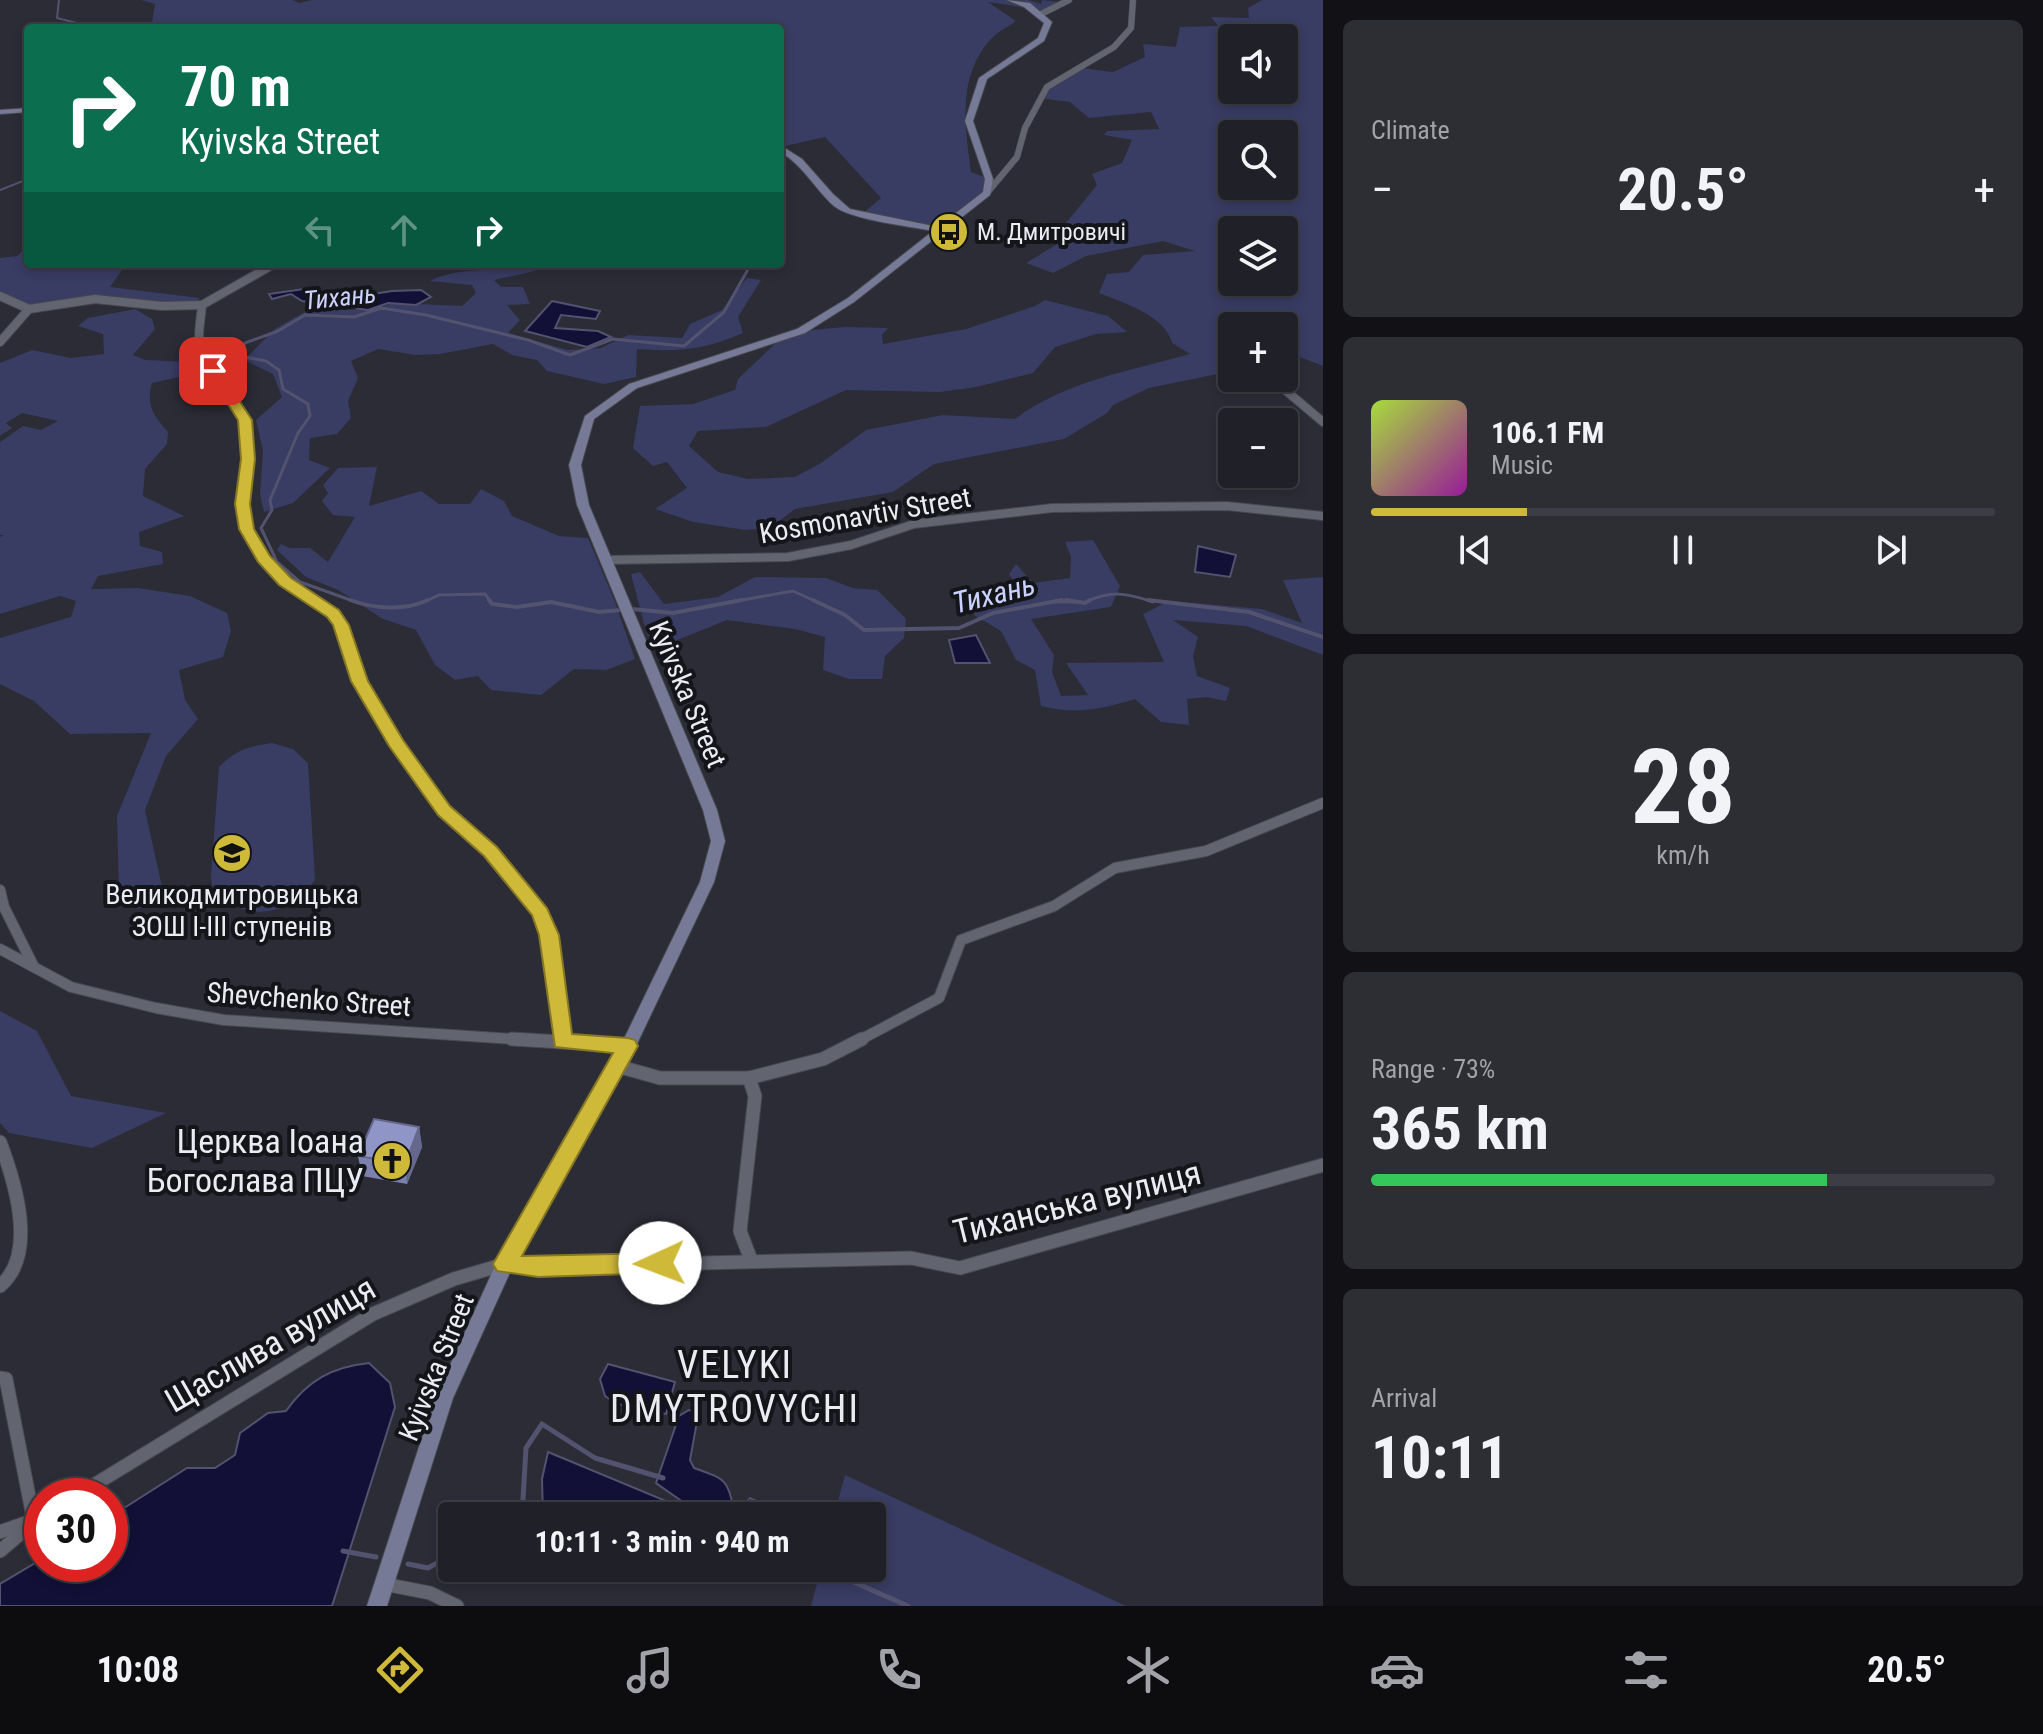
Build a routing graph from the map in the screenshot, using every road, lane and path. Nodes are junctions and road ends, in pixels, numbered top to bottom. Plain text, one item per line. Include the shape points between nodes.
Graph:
1 (1011, 0) edge
2 (1069, 0) edge
3 (1133, 0) edge
4 (1039, 15) junction
5 (24, 110) edge
6 (0, 112) edge
7 (784, 150) edge
8 (987, 193) junction
9 (941, 230) junction
10 (267, 268) edge
11 (0, 296) edge
12 (202, 305) junction
13 (29, 309) junction
14 (0, 342) edge
15 (1288, 392) edge
16 (1323, 422) edge
17 (1323, 516) edge
18 (605, 560) junction
19 (1323, 803) edge
20 (0, 890) edge
21 (0, 949) edge
22 (34, 967) junction
23 (562, 1041) junction
24 (628, 1046) junction
25 (617, 1066) junction
26 (749, 1078) junction
27 (0, 1142) edge
28 (1323, 1165) edge
29 (751, 1260) junction
30 (505, 1264) junction
31 (0, 1286) edge
32 (0, 1378) edge
33 (29, 1478) edge
34 (105, 1478) edge
35 (24, 1524) edge
36 (24, 1531) edge
37 (0, 1532) edge
38 (0, 1551) edge
39 (384, 1584) junction
40 (377, 1606) edge
41 (457, 1606) edge

1 - 4 main road
2 - 4 street
3 - 8 street via 1131,28 1114,47 1047,87 1025,128 1017,157
4 - 8 main road via 1048,22 1041,39 983,78 969,121 989,179
5 - 6 main road
7 - 9 main road via 847,211
8 - 9 main road, Kyivska Street
9 - 18 main road, Kyivska Street via 851,300 801,331 633,386 589,418 575,465 583,505
10 - 12 street
11 - 13 street
12 - 13 street via 95,299
12 - 23 street via 200,349 245,420 248,459 242,504 247,529 285,582 333,614 360,681 396,742 444,810 490,851 541,912 549,935
13 - 14 street
15 - 16 street
17 - 18 street, Kosmonavtiv Street via 1227,506 1052,508 914,524 851,545 788,557
18 - 24 main road, Kyivska Street via 710,810 718,841 707,882
19 - 26 street via 1206,851 1115,868 1054,906 961,940 939,998 823,1059
20 - 22 street
21 - 22 street, Shevchenko Street
22 - 23 street, Shevchenko Street via 71,987 224,1020
23 - 24 street, Shevchenko Street
24 - 25 main road, Kyivska Street
25 - 26 street via 660,1078
25 - 30 main road, Kyivska Street
26 - 29 street via 755,1096 740,1231
27 - 31 street via 15,1198 19,1259
28 - 29 street, Тиханська вулиця via 960,1268 911,1258
29 - 30 street, Тиханська вулиця
30 - 34 street, Щаслива вулиця via 454,1279 373,1314
30 - 39 main road, Kyivska Street via 444,1398
32 - 33 street via 6,1379
35 - 37 street
36 - 38 street
39 - 40 main road, Kyivska Street
39 - 41 street via 430,1593

